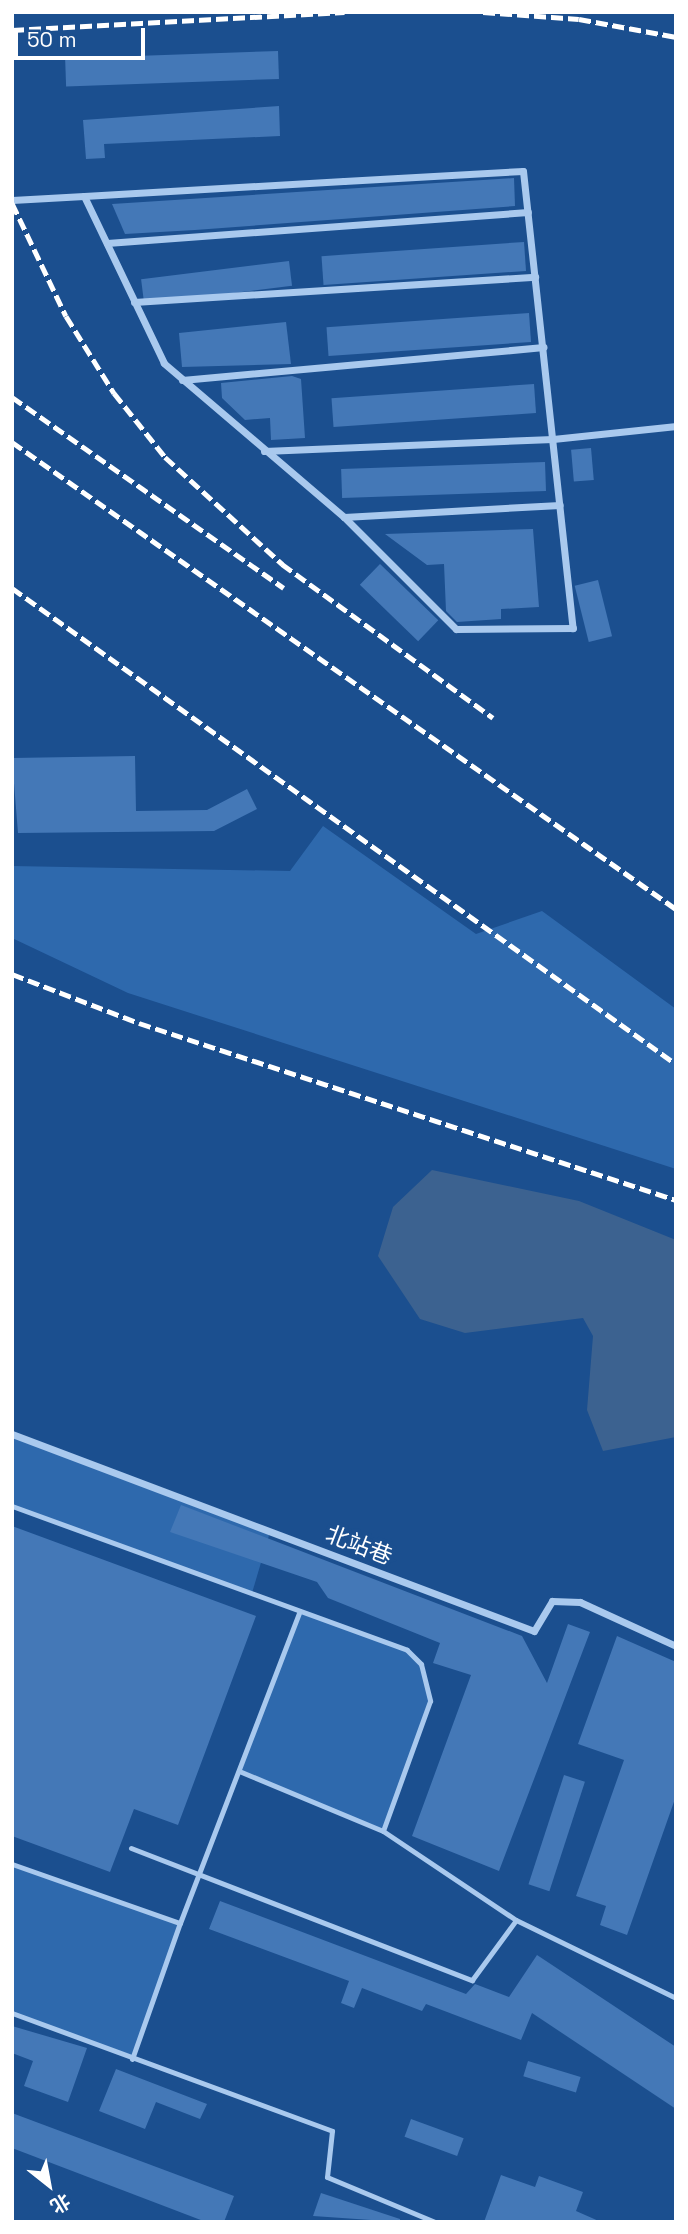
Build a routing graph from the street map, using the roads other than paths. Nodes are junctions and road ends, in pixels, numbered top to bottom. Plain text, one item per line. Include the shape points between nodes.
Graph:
1 (84, 195) junction
2 (12, 200) edge
3 (528, 212) junction
4 (107, 243) junction
5 (535, 277) junction
6 (134, 302) junction
7 (543, 347) junction
8 (182, 380) junction
9 (676, 426) edge
10 (552, 439) junction
11 (263, 452) junction
12 (560, 505) junction
13 (344, 517) junction
14 (12, 1434) edge
15 (12, 1506) edge
16 (300, 1611) junction
17 (676, 1646) edge
18 (239, 1772) junction
19 (383, 1831) junction
20 (131, 1848) dead end
21 (12, 1864) edge
22 (199, 1875) junction
23 (516, 1920) junction
24 (180, 1923) junction
25 (676, 1998) edge
26 (12, 2013) edge
27 (132, 2059) junction
28 (435, 2222) edge

1 - 2 street
1 - 3 street via 523,171
1 - 4 street
3 - 4 street
3 - 5 street
4 - 6 street
5 - 6 street
5 - 7 street
6 - 8 street via 164,363
7 - 8 street
7 - 10 street
8 - 11 street
9 - 10 street
10 - 11 street
10 - 12 street
11 - 13 street
12 - 13 street
12 - 13 street via 573,628 456,629
14 - 17 street, 北站巷 via 534,1632 552,1601 580,1602
15 - 16 lane
16 - 18 lane
16 - 19 lane via 407,1650 421,1664 430,1701
18 - 19 lane
18 - 22 lane
19 - 23 lane
20 - 22 lane
21 - 24 lane
22 - 23 lane via 472,1980
22 - 24 lane
23 - 25 lane
24 - 27 lane
26 - 27 lane
27 - 28 lane via 332,2131 327,2177

